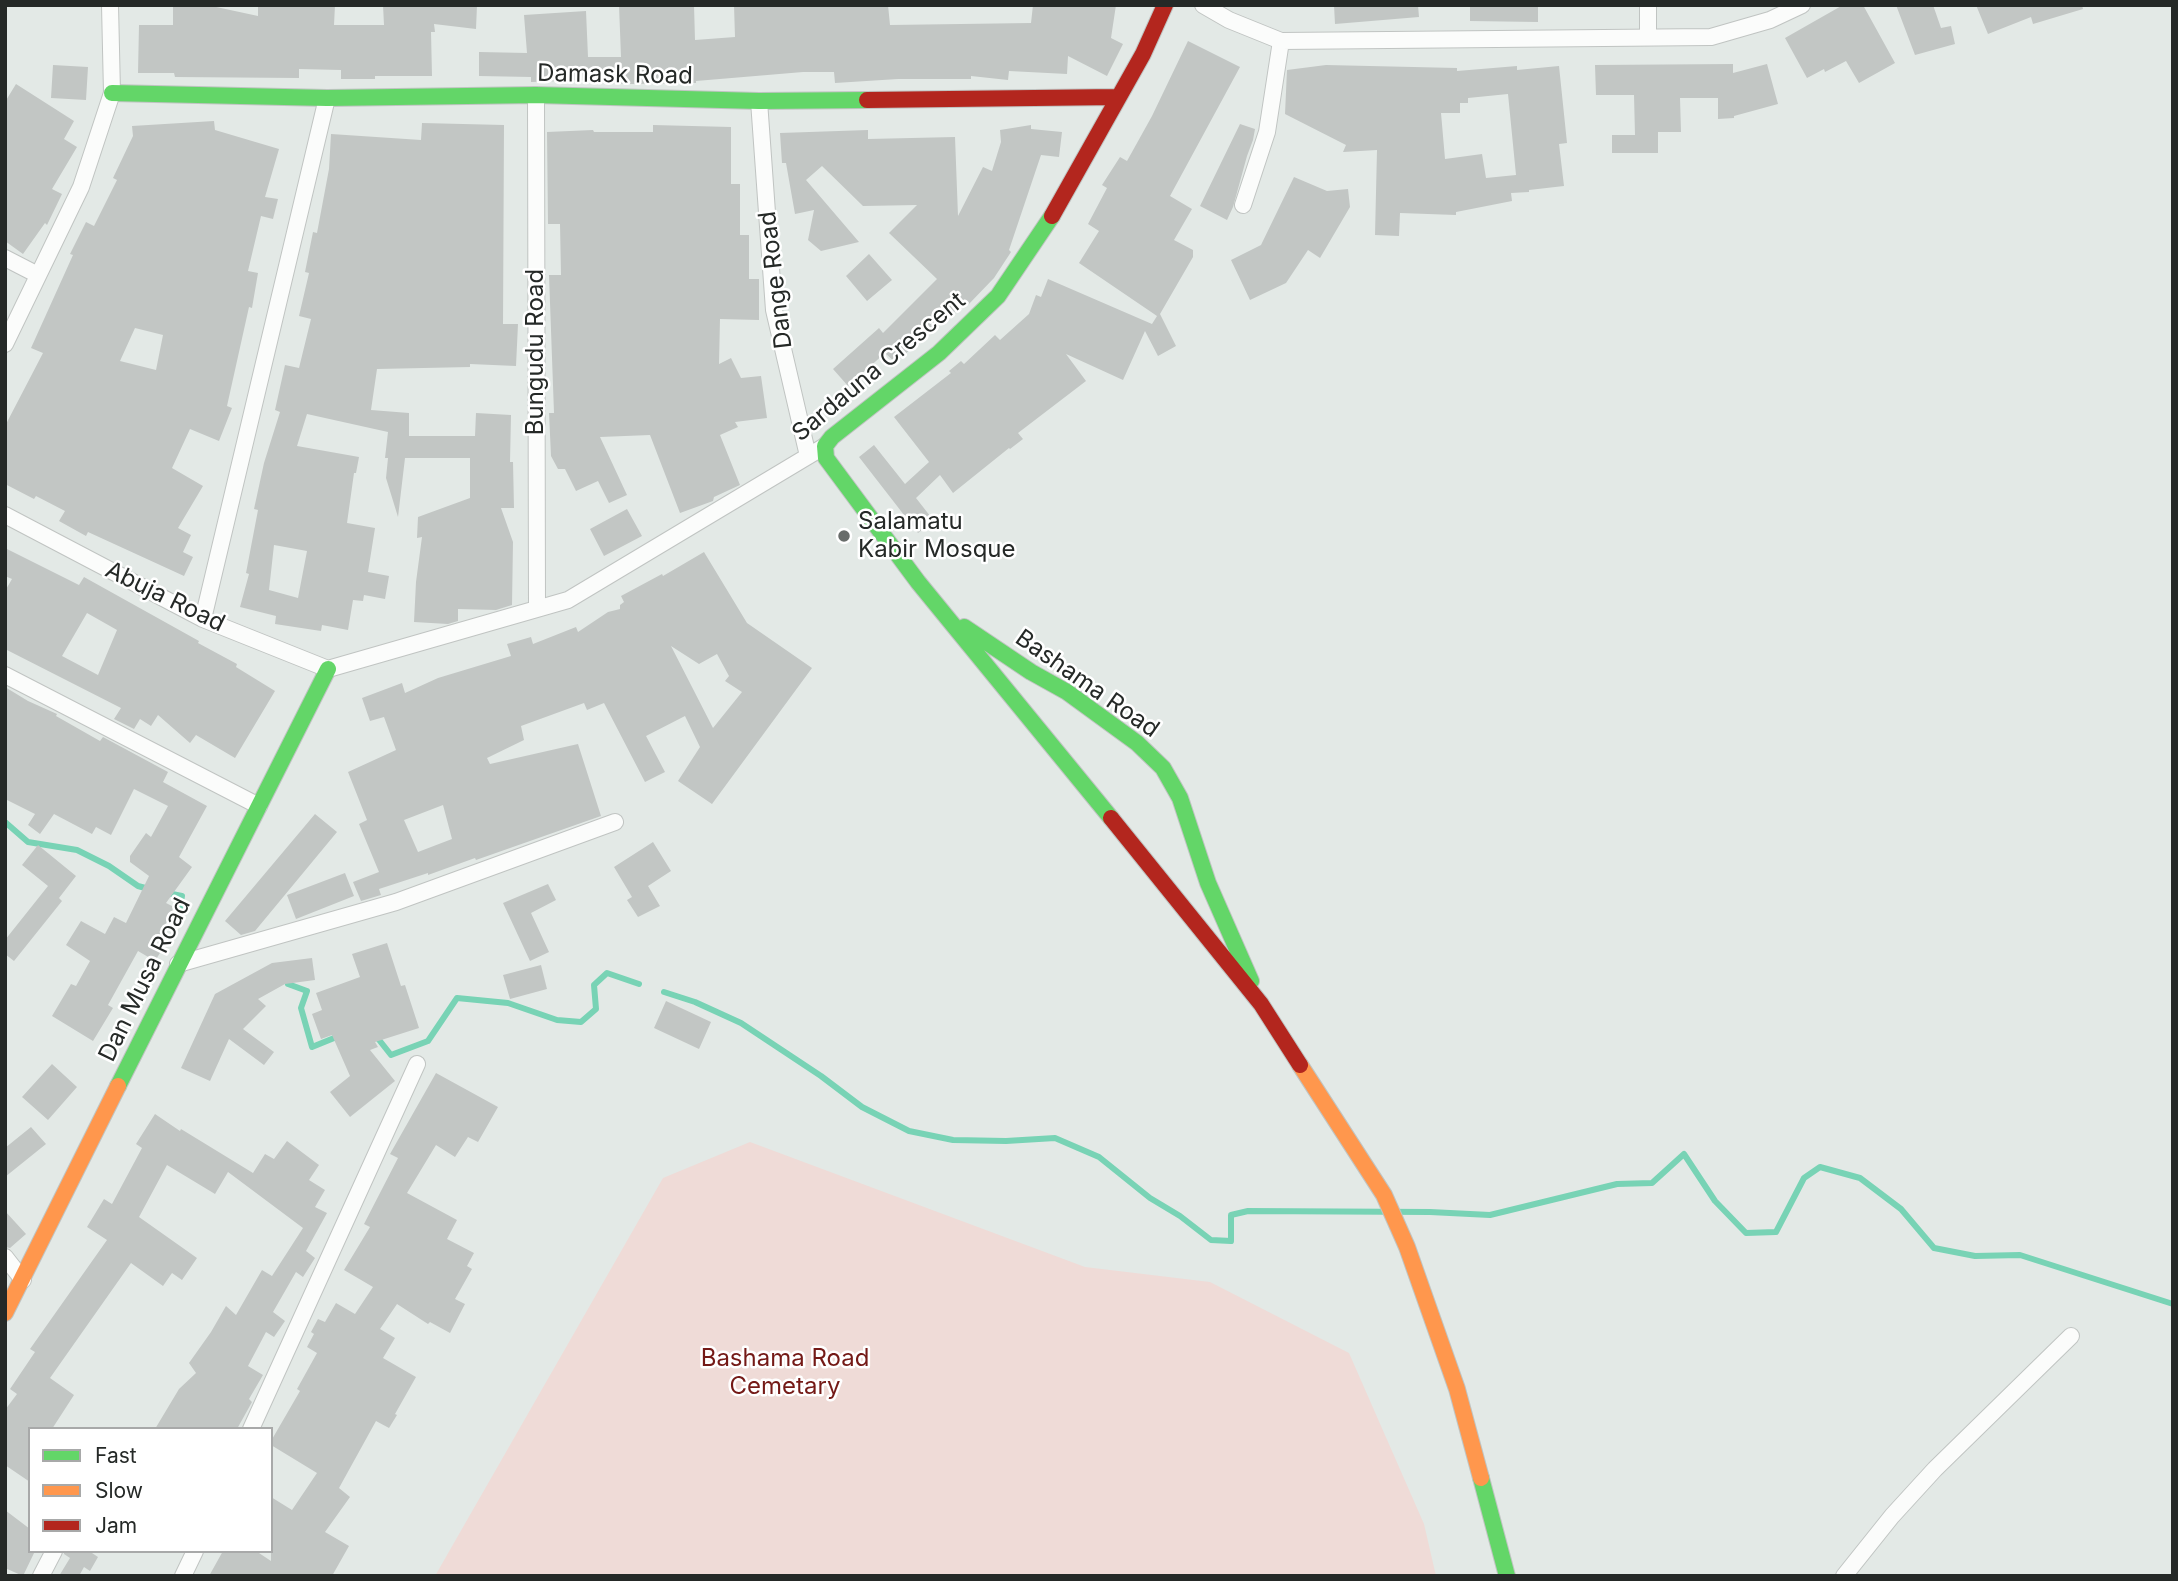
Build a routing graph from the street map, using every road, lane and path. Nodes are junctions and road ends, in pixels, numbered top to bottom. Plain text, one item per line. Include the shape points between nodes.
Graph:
1 (110, 5) edge
2 (1165, 5) edge
3 (1203, 5) edge
4 (1648, 5) edge
5 (1802, 5) edge
6 (1648, 36) junction
7 (1281, 41) junction
8 (112, 93) junction
9 (536, 95) junction
10 (1117, 97) junction
11 (327, 98) junction
12 (760, 101) junction
13 (1243, 205) dead end
14 (5, 258) edge
15 (38, 275) junction
16 (5, 344) edge
17 (825, 446) junction
18 (808, 456) junction
19 (5, 515) edge
20 (537, 608) junction
21 (945, 614) junction
22 (203, 619) junction
23 (328, 669) junction
24 (5, 675) edge
25 (259, 806) junction
26 (615, 822) dead end
27 (178, 964) junction
28 (1261, 1004) junction
29 (417, 1064) dead end
30 (5, 1257) edge
31 (23, 1280) junction
32 (5, 1312) edge
33 (2071, 1336) dead end
34 (252, 1427) edge
35 (53, 1553) edge
36 (194, 1553) edge
37 (41, 1576) edge
38 (183, 1576) edge
39 (1507, 1576) edge
40 (1844, 1576) edge

1 - 8 street
2 - 10 street, Sardauna Crescent
3 - 7 street
4 - 6 street
5 - 6 street via 1770,20 1711,37
6 - 7 street
7 - 13 street via 1267,132
8 - 11 street, Damask Road
8 - 15 street via 81,187
9 - 11 street, Damask Road
9 - 12 street, Damask Road
9 - 20 street, Bungudu Road
10 - 12 street, Damask Road
10 - 17 street, Sardauna Crescent via 1059,205 998,296 939,353
11 - 22 street
12 - 18 street, Dange Road via 774,310
14 - 15 street
15 - 16 street
17 - 18 street, Sardauna Crescent
17 - 21 street, Bashama Road via 826,458
18 - 20 street, Sardauna Crescent via 568,600
19 - 22 street, Abuja Road
20 - 23 street, Sardauna Crescent
21 - 28 street, Bashama Road
21 - 28 street, Bashama Road via 1067,692 1163,768 1180,798 1208,883
22 - 23 street, Abuja Road
23 - 25 street, Dan Musa Road
24 - 25 street
25 - 27 street, Dan Musa Road
26 - 27 street via 396,902
27 - 31 street, Dan Musa Road
28 - 39 street, Bashama Road via 1384,1195 1408,1247 1457,1389
29 - 34 street
30 - 31 street
31 - 32 street, Dan Musa Road
33 - 40 street via 1935,1469
35 - 37 street
36 - 38 street

